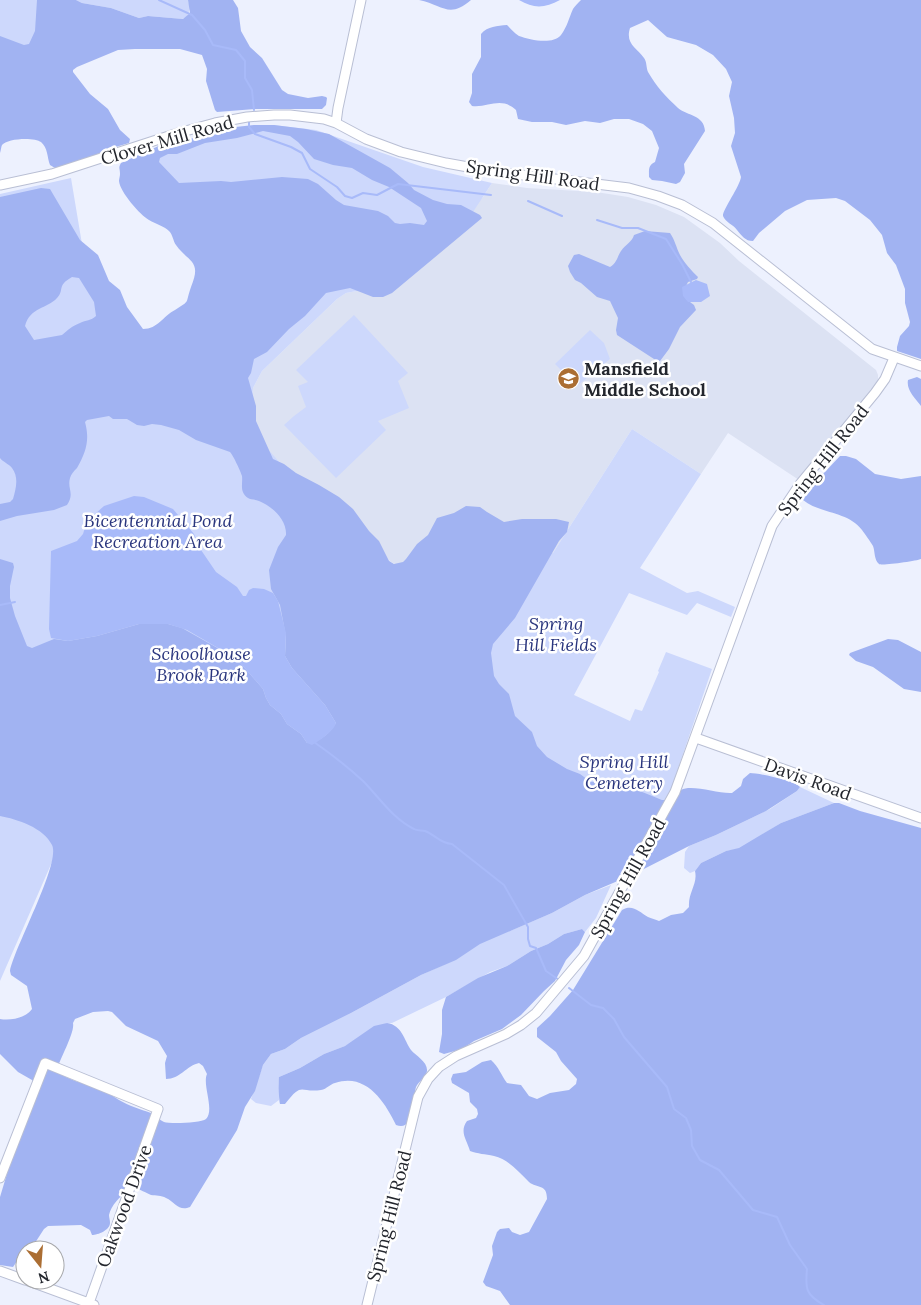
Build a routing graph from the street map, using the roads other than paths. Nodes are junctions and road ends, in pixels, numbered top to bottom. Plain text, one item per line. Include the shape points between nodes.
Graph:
1 (361, 0) edge
2 (336, 123) junction
3 (0, 186) edge
4 (894, 358) junction
5 (921, 366) edge
6 (696, 738) junction
7 (921, 818) edge
8 (0, 1178) edge
9 (0, 1271) edge
10 (15, 1276) edge
11 (54, 1290) edge
12 (92, 1304) edge
13 (367, 1305) edge

1 - 2 street
2 - 3 street, Clover Mill Road via 290,115 247,116 178,133 52,174
2 - 4 street, Spring Hill Road via 401,152 446,163 628,188 682,205 713,223 872,349
4 - 5 street
4 - 6 street, Spring Hill Road via 875,393 800,484 772,526
6 - 7 street, Davis Road
6 - 13 street, Spring Hill Road via 675,792 584,956 542,1006 521,1025 456,1056 428,1079 418,1097
8 - 12 street, Oakwood Drive via 45,1063 158,1109
9 - 10 street
11 - 12 street

